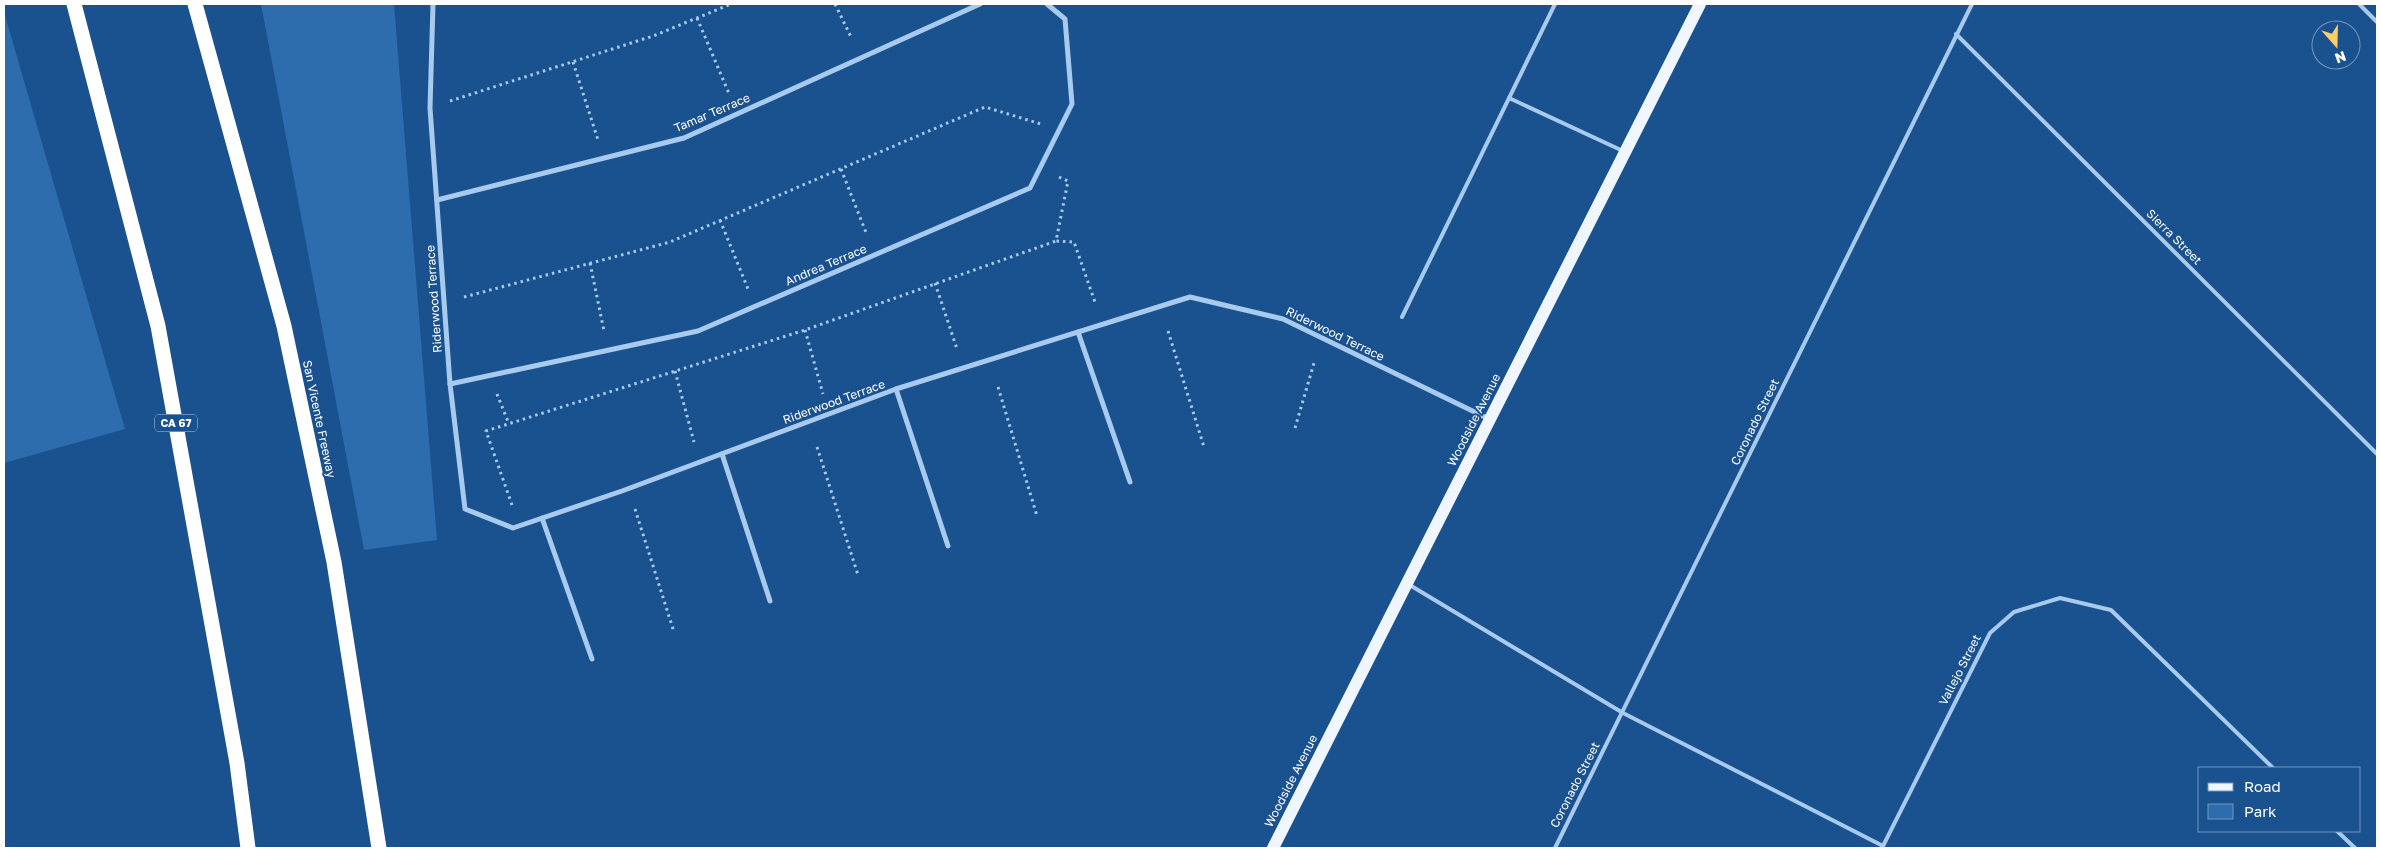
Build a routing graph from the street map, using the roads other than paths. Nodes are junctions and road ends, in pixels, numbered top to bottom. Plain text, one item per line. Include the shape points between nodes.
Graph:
1 (74, 4) edge
2 (195, 4) edge
3 (434, 4) edge
4 (980, 4) edge
5 (1047, 4) edge
6 (1555, 4) edge
7 (1700, 4) edge
8 (1972, 4) edge
9 (2359, 4) edge
10 (2377, 22) edge
11 (1956, 34) junction
12 (1509, 98) junction
13 (1626, 152) junction
14 (437, 200) junction
15 (1402, 317) dead end
16 (1078, 332) junction
17 (450, 384) junction
18 (896, 390) junction
19 (1490, 419) junction
20 (722, 454) junction
21 (2377, 454) edge
22 (1130, 482) dead end
23 (542, 518) junction
24 (948, 546) dead end
25 (1407, 583) junction
26 (770, 601) dead end
27 (592, 659) dead end
28 (1623, 713) junction
29 (2272, 767) edge
30 (2338, 832) edge
31 (1882, 847) edge
32 (248, 848) edge
33 (379, 848) edge
34 (1273, 848) edge
35 (1554, 848) edge
36 (2355, 848) edge

1 - 32 highway, CA 67 via 158,326 237,763
2 - 33 highway, San Vicente Freeway via 288,345 334,562
3 - 14 street, Riderwood Terrace via 430,108
4 - 14 street, Tamar Terrace via 684,138
5 - 17 street, Andrea Terrace via 1065,19 1072,104 1030,188 698,330
6 - 12 lane
7 - 13 main road, Woodside Avenue
8 - 11 lane, Coronado Street
9 - 10 lane
11 - 21 lane, Sierra Street
11 - 28 lane, Coronado Street
12 - 13 lane
12 - 15 lane
13 - 19 main road, Woodside Avenue
14 - 17 street, Riderwood Terrace
16 - 18 street, Riderwood Terrace
16 - 19 street, Riderwood Terrace via 1190,297 1283,319
16 - 22 street
17 - 23 street, Riderwood Terrace via 465,509 513,528
18 - 20 street, Riderwood Terrace
18 - 24 street, Riderwood Terrace
19 - 25 main road, Woodside Avenue
20 - 23 street, Riderwood Terrace
20 - 26 street
23 - 27 street
25 - 28 lane
25 - 34 main road, Woodside Avenue
28 - 31 lane
28 - 35 lane, Coronado Street
29 - 31 lane, Vallejo Street via 2111,610 2060,598 2014,612 1990,633
30 - 36 lane

